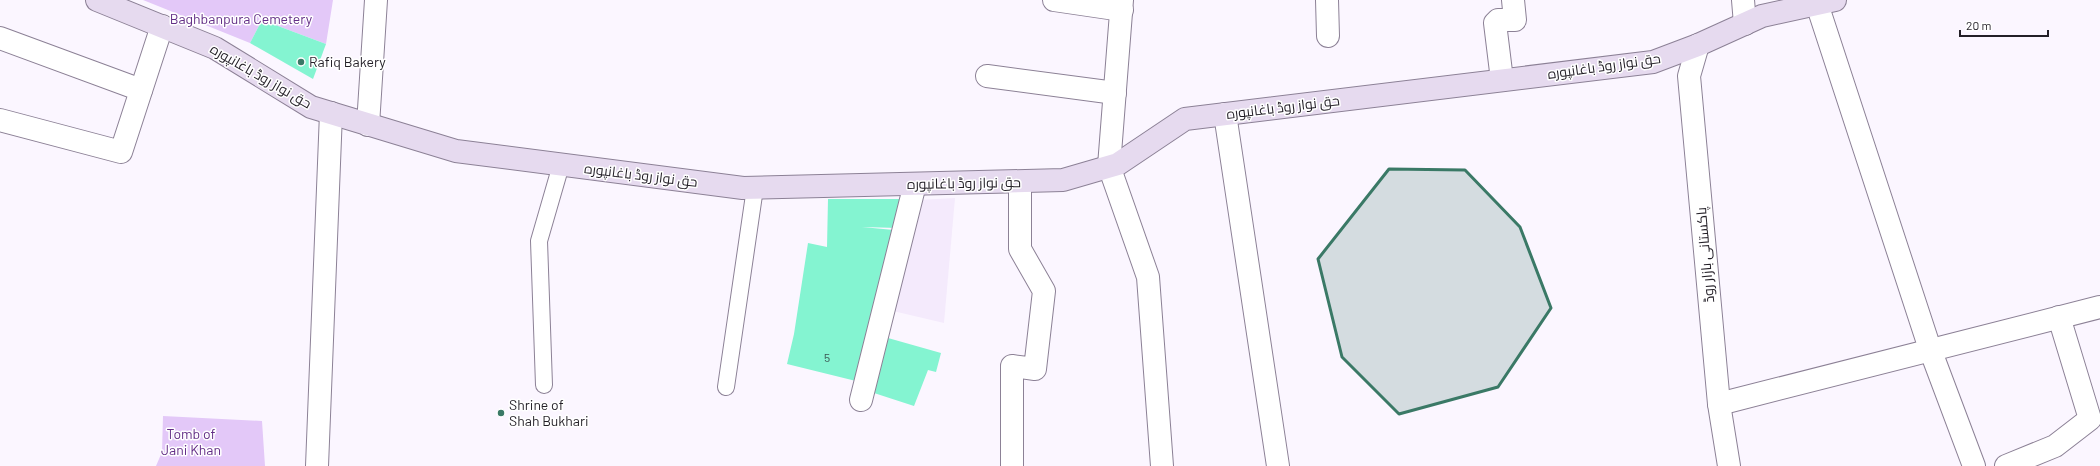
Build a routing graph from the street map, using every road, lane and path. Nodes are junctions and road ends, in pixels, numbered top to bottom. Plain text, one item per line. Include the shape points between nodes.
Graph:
1 (97, 0) edge
2 (376, 0) edge
3 (1054, 0) edge
4 (1326, 0) edge
5 (1513, 0) edge
6 (1743, 0) edge
7 (1826, 2) edge
8 (1122, 5) edge
9 (1745, 24) junction
10 (162, 26) junction
11 (1328, 36) dead end
12 (0, 38) edge
13 (1698, 45) junction
14 (987, 76) dead end
15 (1502, 80) junction
16 (142, 90) junction
17 (1115, 93) junction
18 (331, 113) junction
19 (1225, 114) junction
20 (0, 120) edge
21 (368, 124) junction
22 (561, 165) junction
23 (1110, 166) junction
24 (1020, 182) junction
25 (915, 184) junction
26 (755, 188) junction
27 (2100, 307) edge
28 (2059, 317) junction
29 (1930, 349) junction
30 (544, 385) dead end
31 (726, 387) dead end
32 (861, 400) dead end
33 (1719, 404) junction
34 (317, 466) edge
35 (1012, 466) edge
36 (1162, 466) edge
37 (1278, 466) edge
38 (1728, 466) edge
39 (1974, 466) edge
40 (2006, 466) edge

1 - 10 street, حق نواز روڈ باغانپورہ
2 - 21 street
3 - 8 street
4 - 11 street
5 - 15 street via 1515,20 1498,20 1495,23
6 - 9 street
7 - 9 street, حق نواز روڈ باغانپورہ via 1762,16
7 - 29 street
8 - 17 street
9 - 13 street, حق نواز روڈ باغانپورہ
10 - 16 street
10 - 18 street, حق نواز روڈ باغانپورہ via 215,48 311,106
12 - 16 street
13 - 15 street, حق نواز روڈ باغانپورہ via 1653,62
13 - 33 street, پاکستانی بازار روڈ via 1689,76
14 - 17 street
15 - 19 street, حق نواز روڈ باغانپورہ
16 - 20 street via 122,152
17 - 23 street
18 - 21 street, حق نواز روڈ باغانپورہ
18 - 34 street
19 - 23 street, حق نواز روڈ باغانپورہ via 1185,119 1118,164
19 - 37 street
21 - 22 street, حق نواز روڈ باغانپورہ via 456,151
22 - 26 street, حق نواز روڈ باغانپورہ
22 - 30 lane via 539,241
23 - 24 street, حق نواز روڈ باغانپورہ via 1063,180
23 - 36 street via 1148,277
24 - 25 street, حق نواز روڈ باغانپورہ
24 - 35 street via 1020,249 1044,292 1035,369 1012,366
25 - 26 street, حق نواز روڈ باغانپورہ
25 - 32 street
26 - 31 lane
27 - 28 street
28 - 29 street
28 - 40 street via 2090,418 2055,446
29 - 33 street
29 - 39 street
33 - 38 street, پاکستانی بازار روڈ

